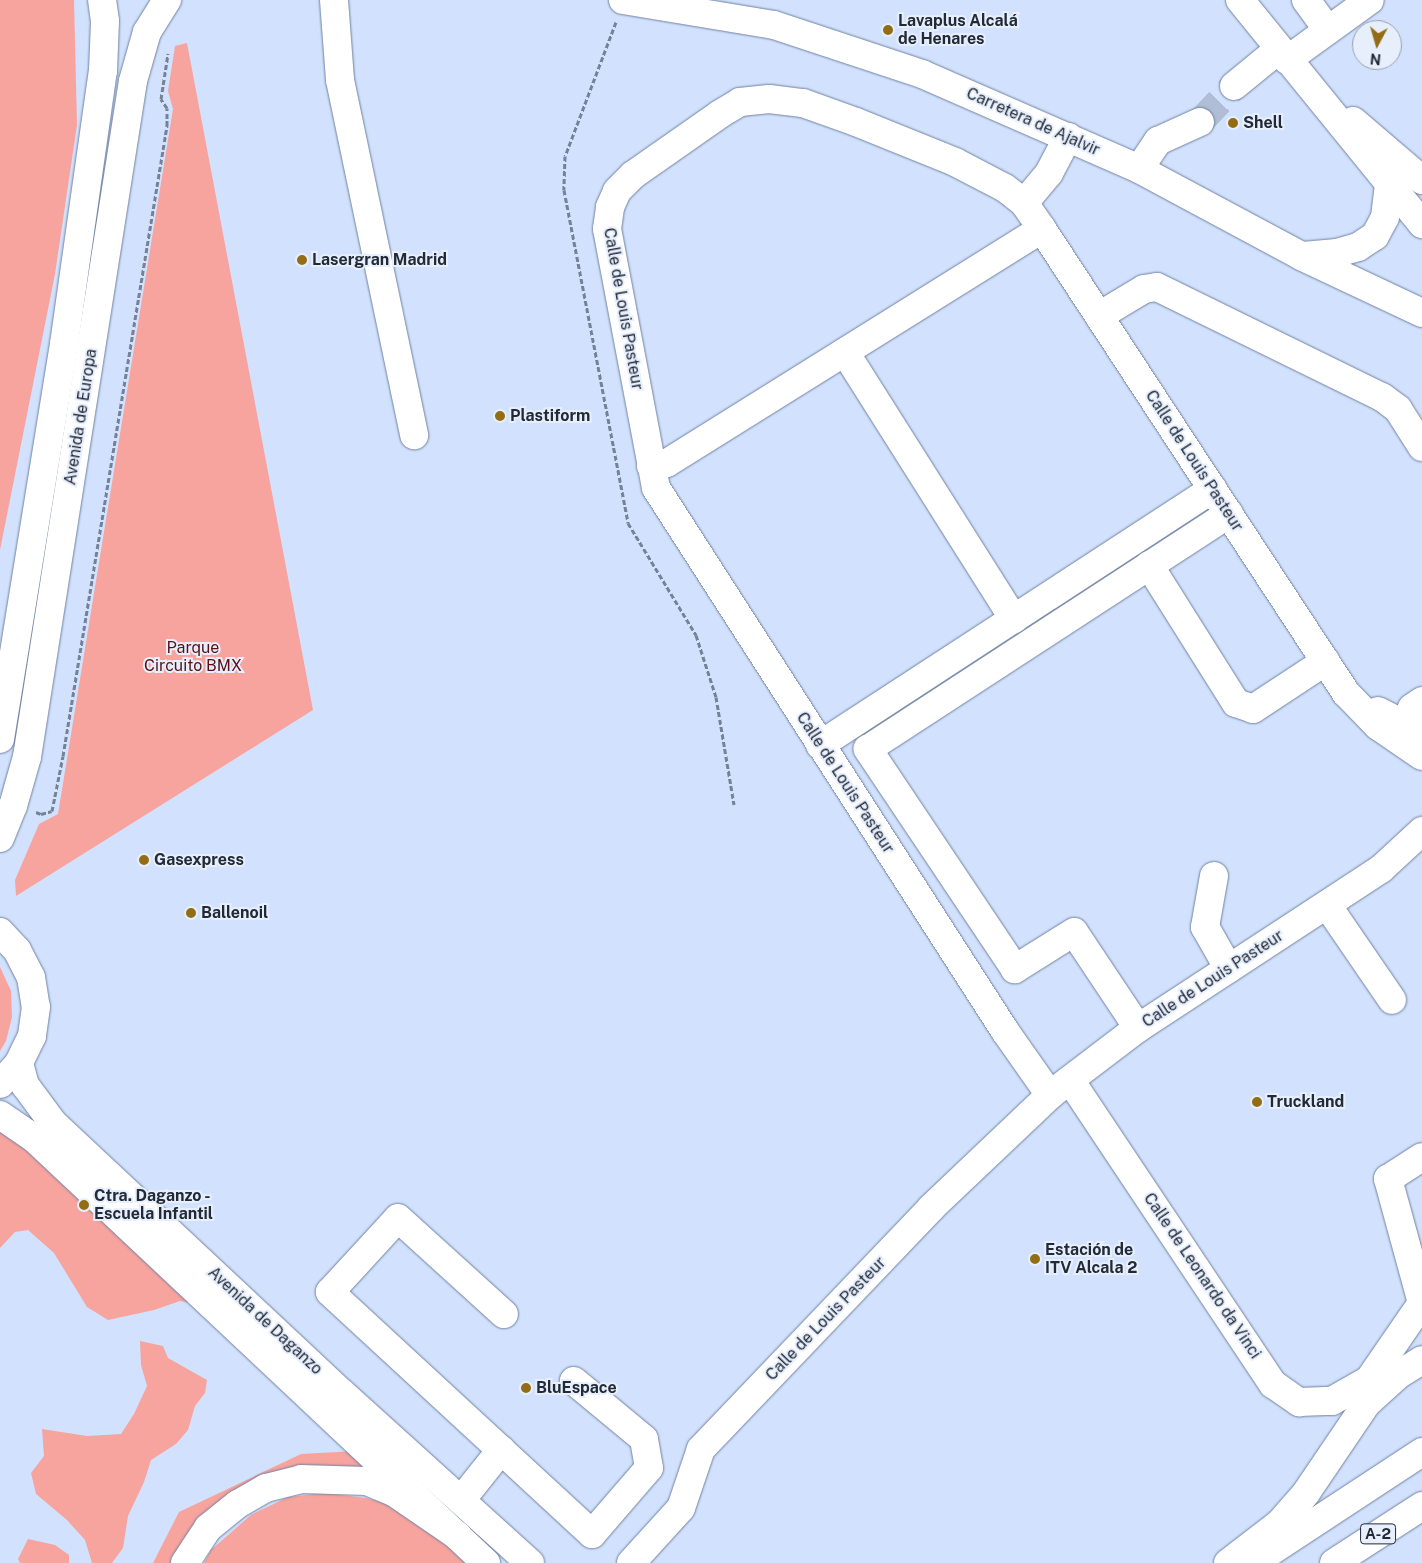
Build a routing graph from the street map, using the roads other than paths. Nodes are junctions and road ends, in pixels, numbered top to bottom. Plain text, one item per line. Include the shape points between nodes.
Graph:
1 (102, 0) edge
2 (167, 0) edge
3 (334, 0) edge
4 (624, 0) edge
5 (1240, 0) edge
6 (1306, 0) edge
7 (1370, 0) edge
8 (1328, 30) junction
9 (1283, 55) junction
10 (1306, 81) junction
11 (1234, 86) tunnel mouth
12 (1200, 122) tunnel mouth
13 (1068, 137) junction
14 (1139, 169) junction
15 (1422, 180) edge
16 (1389, 184) junction
17 (1024, 203) junction
18 (1422, 224) edge
19 (1042, 229) junction
20 (1301, 256) junction
21 (1421, 312) edge
22 (1099, 316) junction
23 (845, 352) junction
24 (414, 435) dead end
25 (1422, 447) edge
26 (651, 466) junction
27 (1213, 489) junction
28 (1229, 514) junction
29 (1149, 565) junction
30 (1014, 619) junction
31 (1326, 661) junction
32 (1346, 694) junction
33 (1422, 701) edge
34 (1413, 726) edge
35 (0, 739) edge
36 (820, 745) junction
37 (1422, 756) edge
38 (1422, 831) edge
39 (0, 838) edge
40 (1422, 854) edge
41 (1381, 869) junction
42 (1214, 876) dead end
43 (1327, 905) junction
44 (0, 932) edge
45 (1229, 969) junction
46 (1392, 1000) dead end
47 (1138, 1028) junction
48 (19, 1064) junction
49 (0, 1084) edge
50 (1060, 1088) junction
51 (0, 1115) edge
52 (1422, 1158) edge
53 (1422, 1303) edge
54 (504, 1314) dead end
55 (1422, 1360) edge
56 (574, 1381) dead end
57 (1368, 1391) junction
58 (501, 1450) junction
59 (1422, 1452) edge
60 (462, 1499) junction
61 (1422, 1506) edge
62 (458, 1536) junction
63 (185, 1563) edge
64 (486, 1563) edge
65 (530, 1563) edge
66 (631, 1563) edge
67 (1228, 1563) edge
68 (1253, 1563) edge
69 (1334, 1563) edge

1 - 35 main road, Avenida de Europa via 105,21 103,71 64,344
2 - 39 main road, Avenida de Europa via 147,32 133,81 27,757
3 - 24 main road via 340,80
4 - 13 main road, Carretera de Ajalvir via 774,25 922,74
5 - 9 main road
6 - 8 main road
7 - 8 main road
8 - 9 main road
9 - 10 main road
9 - 11 main road
10 - 15 main road
10 - 16 main road
12 - 14 main road via 1158,141
13 - 14 main road, Carretera de Ajalvir
13 - 17 main road via 1049,173
14 - 20 main road, Carretera de Ajalvir
16 - 18 main road
16 - 20 main road via 1385,217 1374,236 1358,247 1336,254
17 - 19 main road, Calle de Louis Pasteur
17 - 26 main road, Calle de Louis Pasteur via 1005,188 955,162 803,103 769,99 740,102 712,119 633,176 617,191 610,207 607,229
19 - 22 main road, Calle de Louis Pasteur
19 - 23 main road
20 - 21 main road, Carretera de Ajalvir
22 - 25 main road via 1144,289 1156,287 1382,397 1398,409
22 - 27 main road, Calle de Louis Pasteur
23 - 26 main road via 667,463
23 - 30 main road
26 - 36 main road, Calle de Louis Pasteur via 656,488 666,507
27 - 28 main road, Calle de Louis Pasteur
27 - 30 main road
28 - 29 main road
28 - 31 main road, Calle de Louis Pasteur
29 - 31 main road via 1236,703 1253,709
29 - 47 main road via 868,749 1015,969 1074,932
30 - 36 main road
31 - 32 main road, Calle de Louis Pasteur
32 - 34 main road
32 - 37 main road, Calle de Louis Pasteur via 1378,726
33 - 34 main road via 1412,708
36 - 50 main road, Calle de Louis Pasteur via 994,1015
38 - 41 main road, Calle de Louis Pasteur
40 - 41 main road, Calle de Louis Pasteur
41 - 43 main road, Calle de Louis Pasteur
42 - 45 main road via 1205,927
43 - 45 main road, Calle de Louis Pasteur
43 - 46 main road
44 - 48 main road via 17,950 31,977 36,1007 32,1036
45 - 47 main road, Calle de Louis Pasteur
47 - 50 main road, Calle de Louis Pasteur
48 - 49 main road
48 - 60 main road, Avenida de Daganzo via 25,1085 53,1122 342,1394
50 - 57 main road, Calle de Leonardo da Vinci via 1273,1384 1299,1402 1332,1401
50 - 66 main road, Calle de Louis Pasteur via 931,1208 701,1449 681,1508
51 - 62 main road, Avenida de Daganzo via 34,1140
52 - 53 main road via 1388,1179
53 - 57 main road
54 - 58 main road via 398,1218 330,1292
55 - 57 main road
56 - 58 main road via 644,1439 649,1468 592,1534
57 - 67 main road via 1301,1499 1280,1523
58 - 60 main road
59 - 68 main road
60 - 65 main road, Avenida de Daganzo
61 - 69 main road, A-2
62 - 63 main road via 394,1494 366,1480 301,1479 266,1488 238,1504 208,1528
62 - 64 main road, Avenida de Daganzo

